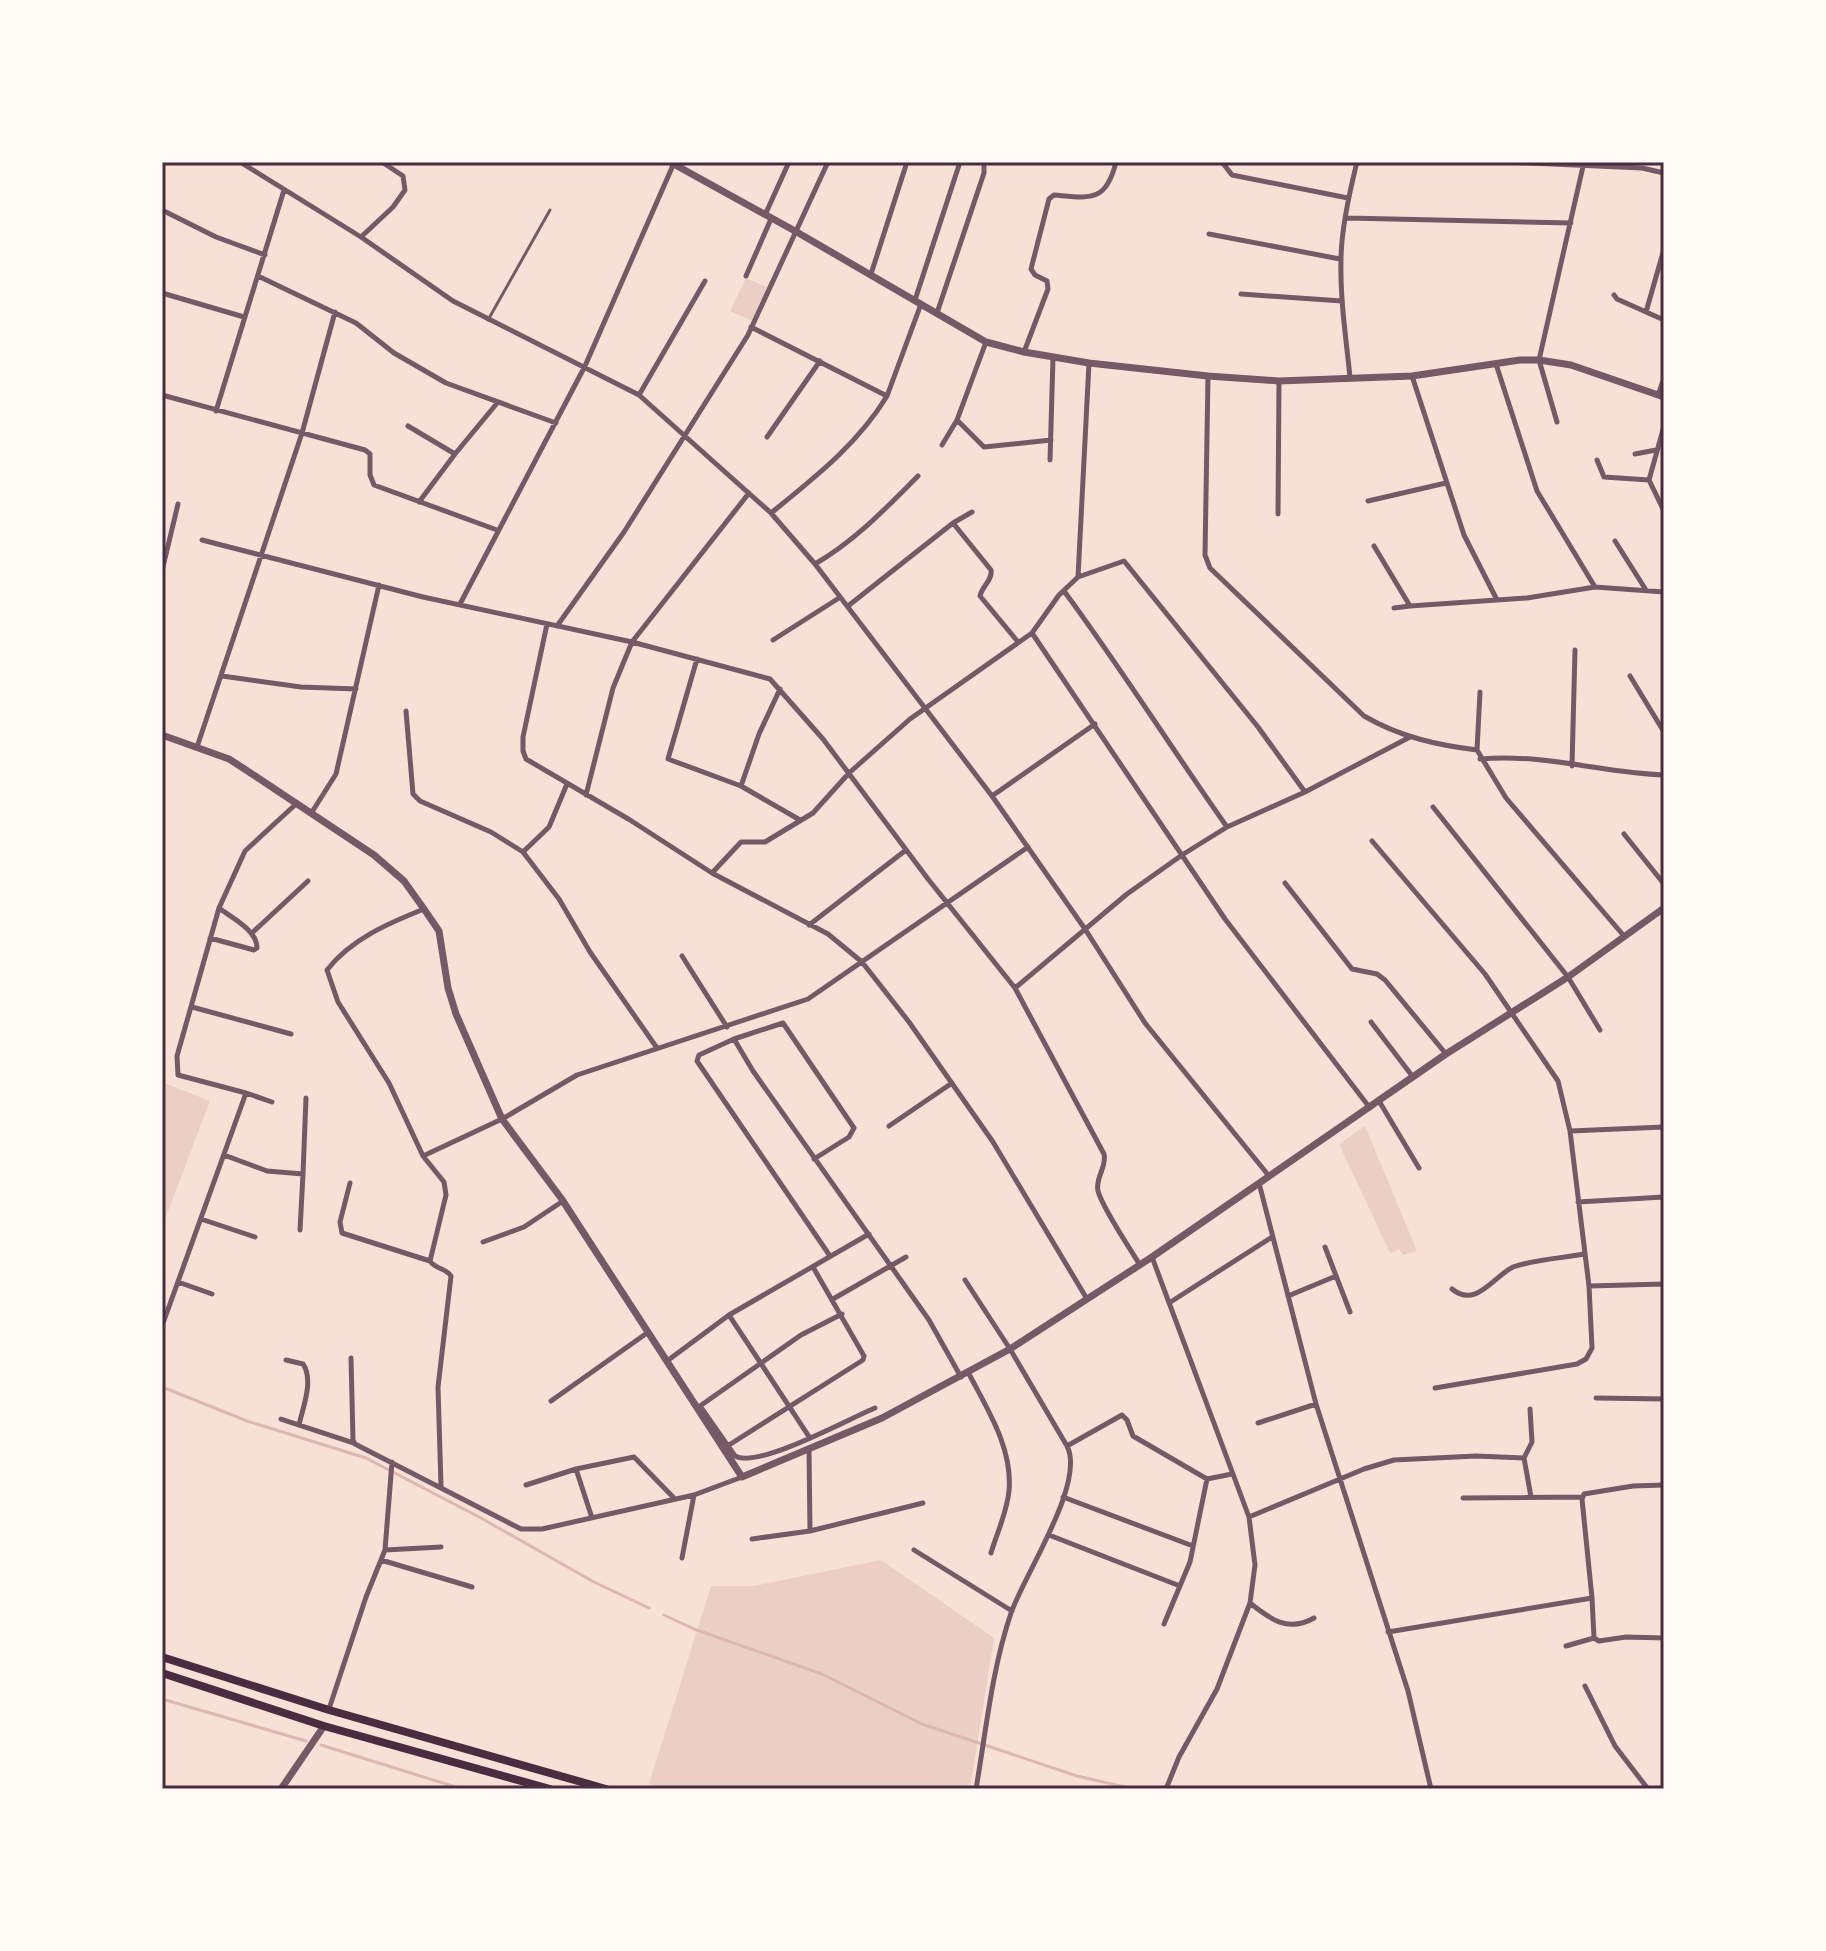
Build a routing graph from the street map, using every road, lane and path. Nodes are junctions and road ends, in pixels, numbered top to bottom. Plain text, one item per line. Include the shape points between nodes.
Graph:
1 (240, 162) edge
2 (382, 162) edge
3 (789, 162) edge
4 (828, 162) edge
5 (907, 162) edge
6 (960, 162) edge
7 (984, 162) edge
8 (1116, 162) edge
9 (1222, 162) edge
10 (1357, 162) edge
11 (1506, 162) edge
12 (672, 163) edge
13 (1583, 164) edge
14 (1664, 173) edge
15 (284, 190) junction
16 (1348, 198) junction
17 (162, 210) edge
18 (550, 210) dead end
19 (768, 217) junction
20 (1347, 218) junction
21 (1571, 223) junction
22 (795, 231) junction
23 (1209, 234) dead end
24 (361, 237) junction
25 (1664, 249) edge
26 (265, 255) junction
27 (1340, 259) junction
28 (871, 274) junction
29 (258, 276) junction
30 (746, 276) dead end
31 (705, 281) dead end
32 (162, 293) edge
33 (1241, 294) dead end
34 (1614, 295) dead end
35 (1342, 301) junction
36 (918, 302) junction
37 (335, 312) junction
38 (1646, 312) junction
39 (937, 313) junction
40 (244, 317) junction
41 (488, 320) junction
42 (1664, 320) edge
43 (751, 327) junction
44 (986, 342) junction
45 (1024, 352) junction
46 (1053, 358) junction
47 (1539, 360) junction
48 (820, 361) junction
49 (1089, 363) junction
50 (1496, 364) junction
51 (585, 366) junction
52 (1208, 376) junction
53 (1412, 376) junction
54 (1350, 377) junction
55 (1664, 378) edge
56 (1279, 381) junction
57 (162, 395) edge
58 (639, 395) junction
59 (887, 396) junction
60 (1661, 396) edge
61 (498, 402) junction
62 (216, 411) junction
63 (957, 420) junction
64 (1557, 422) dead end
65 (556, 423) junction
66 (408, 426) dead end
67 (1664, 426) edge
68 (302, 433) junction
69 (686, 435) junction
70 (767, 437) dead end
71 (1051, 440) junction
72 (942, 445) dead end
73 (1656, 450) junction
74 (455, 454) junction
75 (1635, 454) dead end
76 (1050, 460) dead end
77 (1597, 460) dead end
78 (918, 476) dead end
79 (1649, 480) junction
80 (1446, 483) junction
81 (749, 493) junction
82 (1368, 501) dead end
83 (419, 502) junction
84 (178, 504) dead end
85 (1664, 511) edge
86 (972, 512) dead end
87 (771, 513) junction
88 (1278, 514) dead end
89 (953, 523) junction
90 (497, 530) junction
91 (202, 540) dead end
92 (1615, 541) dead end
93 (1374, 546) dead end
94 (262, 556) junction
95 (815, 564) junction
96 (162, 571) edge
97 (1078, 577) junction
98 (379, 585) junction
99 (1595, 587) junction
100 (1647, 590) junction
101 (1064, 591) junction
102 (1664, 592) edge
103 (839, 598) junction
104 (1497, 600) junction
105 (460, 604) junction
106 (848, 606) junction
107 (1410, 606) junction
108 (1394, 608) dead end
109 (547, 624) junction
110 (557, 626) junction
111 (1032, 633) junction
112 (773, 640) dead end
113 (632, 642) junction
114 (1018, 642) junction
115 (1575, 650) dead end
116 (697, 659) junction
117 (222, 676) junction
118 (1630, 676) dead end
119 (356, 689) junction
120 (780, 689) junction
121 (1480, 692) dead end
122 (927, 709) junction
123 (406, 711) dead end
124 (1095, 724) junction
125 (1664, 732) edge
126 (162, 735) edge
127 (1410, 737) junction
128 (197, 747) junction
129 (1477, 750) junction
130 (1480, 759) junction
131 (1572, 766) junction
132 (849, 773) junction
133 (1664, 775) edge
134 (567, 784) junction
135 (741, 786) junction
136 (1305, 792) junction
137 (586, 795) junction
138 (992, 796) junction
139 (296, 804) junction
140 (1433, 807) dead end
141 (312, 812) junction
142 (800, 820) junction
143 (1227, 827) junction
144 (1624, 834) dead end
145 (1372, 841) dead end
146 (1028, 847) junction
147 (906, 850) junction
148 (523, 852) junction
149 (1182, 855) junction
150 (712, 873) junction
151 (308, 881) dead end
152 (1285, 883) dead end
153 (1664, 884) edge
154 (949, 902) junction
155 (219, 908) junction
156 (1664, 908) edge
157 (424, 909) junction
158 (809, 925) junction
159 (1085, 929) junction
160 (252, 933) junction
161 (1624, 936) junction
162 (210, 938) junction
163 (682, 956) dead end
164 (862, 962) junction
165 (1568, 977) junction
166 (1015, 988) junction
167 (192, 1007) junction
168 (1511, 1013) junction
169 (1371, 1022) dead end
170 (727, 1027) junction
171 (1600, 1030) dead end
172 (291, 1034) dead end
173 (734, 1039) junction
174 (657, 1048) junction
175 (1446, 1054) junction
176 (1413, 1077) junction
177 (952, 1083) junction
178 (246, 1093) junction
179 (306, 1098) dead end
180 (1379, 1101) junction
181 (272, 1102) dead end
182 (1370, 1108) junction
183 (502, 1119) junction
184 (889, 1126) dead end
185 (1664, 1127) edge
186 (1570, 1131) junction
187 (224, 1155) junction
188 (423, 1156) junction
189 (814, 1159) junction
190 (1419, 1168) dead end
191 (303, 1174) junction
192 (1269, 1176) junction
193 (1259, 1182) junction
194 (350, 1183) dead end
195 (1664, 1197) edge
196 (563, 1201) junction
197 (1578, 1202) junction
198 (201, 1219) junction
199 (300, 1230) dead end
200 (869, 1234) junction
201 (255, 1237) dead end
202 (1272, 1237) junction
203 (483, 1242) dead end
204 (1325, 1247) dead end
205 (1584, 1254) junction
206 (830, 1256) junction
207 (906, 1257) dead end
208 (1152, 1257) junction
209 (430, 1261) junction
210 (891, 1265) junction
211 (1140, 1265) junction
212 (813, 1267) junction
213 (1336, 1276) junction
214 (965, 1280) dead end
215 (178, 1282) junction
216 (1664, 1284) edge
217 (1589, 1286) junction
218 (1452, 1289) dead end
219 (212, 1294) dead end
220 (1288, 1296) junction
221 (833, 1299) junction
222 (1087, 1299) junction
223 (1169, 1303) junction
224 (1350, 1312) dead end
225 (842, 1314) junction
226 (729, 1315) junction
227 (162, 1326) edge
228 (647, 1333) junction
229 (1010, 1349) junction
230 (351, 1358) dead end
231 (286, 1360) dead end
232 (666, 1362) junction
233 (761, 1364) junction
234 (964, 1374) junction
235 (1435, 1388) dead end
236 (1596, 1398) dead end
237 (1664, 1399) edge
238 (551, 1401) dead end
239 (1316, 1404) junction
240 (789, 1406) junction
241 (875, 1408) dead end
242 (1530, 1409) dead end
243 (281, 1419) dead end
244 (1258, 1423) dead end
245 (299, 1425) junction
246 (810, 1438) junction
247 (355, 1444) junction
248 (729, 1445) junction
249 (1067, 1446) junction
250 (809, 1448) junction
251 (1524, 1458) junction
252 (392, 1462) junction
253 (576, 1469) junction
254 (1232, 1474) junction
255 (742, 1477) junction
256 (1207, 1479) junction
257 (1338, 1480) junction
258 (526, 1485) dead end
259 (1664, 1485) edge
260 (441, 1486) junction
261 (694, 1495) junction
262 (1063, 1497) junction
263 (1531, 1497) junction
264 (1583, 1497) junction
265 (674, 1498) junction
266 (1463, 1498) dead end
267 (923, 1503) dead end
268 (1249, 1517) junction
269 (592, 1518) junction
270 (810, 1531) junction
271 (1049, 1535) junction
272 (752, 1539) dead end
273 (1193, 1546) junction
274 (441, 1547) dead end
275 (385, 1550) junction
276 (914, 1550) dead end
277 (991, 1553) dead end
278 (682, 1558) dead end
279 (381, 1560) junction
280 (1180, 1586) junction
281 (472, 1587) dead end
282 (1592, 1598) junction
283 (1250, 1603) junction
284 (1012, 1611) junction
285 (1314, 1618) dead end
286 (1164, 1624) dead end
287 (1388, 1632) junction
288 (1594, 1638) junction
289 (1664, 1638) edge
290 (1566, 1646) dead end
291 (162, 1657) edge
292 (162, 1673) edge
293 (1585, 1686) dead end
294 (329, 1710) junction
295 (324, 1726) junction
296 (281, 1789) edge
297 (550, 1789) edge
298 (606, 1789) edge
299 (976, 1789) edge
300 (1166, 1789) edge
301 (1431, 1789) edge
302 (1648, 1789) edge

1 - 15 street
2 - 24 street via 403,176 405,190
3 - 19 street
4 - 22 street
5 - 28 street
6 - 36 street
7 - 39 street
8 - 45 street via 1102,193 1049,199 1031,269 1047,281 1048,289
9 - 16 street via 1232,175
10 - 16 street
11 - 13 street
12 - 19 street
12 - 51 street
13 - 14 street
13 - 21 street
15 - 24 street
15 - 26 street
16 - 20 street
17 - 26 street
18 - 41 lane
19 - 22 street
19 - 30 street
20 - 21 street
20 - 27 street
21 - 47 street
22 - 28 street
22 - 43 street
23 - 27 street
24 - 41 street
25 - 38 street
26 - 29 street
27 - 35 street
28 - 36 street
29 - 37 street
29 - 40 street
31 - 58 street
32 - 40 street
33 - 35 street
34 - 38 street
35 - 54 street
36 - 39 street
36 - 59 street
37 - 61 street via 446,383
37 - 68 street
38 - 42 street
39 - 44 street
40 - 62 street
41 - 51 street
43 - 48 street
43 - 69 street
44 - 45 street
44 - 63 street
45 - 46 street
46 - 49 street
46 - 71 street
47 - 50 street
47 - 60 street via 1571,365
47 - 64 street
48 - 59 street
48 - 70 street
49 - 52 street
49 - 97 street
50 - 53 street
50 - 99 street via 1537,491
51 - 58 street
51 - 65 street
52 - 56 street
52 - 127 street via 1205,555 1210,568 1364,716
53 - 54 street
53 - 80 street
54 - 56 street
55 - 60 street
56 - 88 street
57 - 62 street
58 - 69 street
59 - 87 street via 832,463
61 - 65 street
61 - 74 street
62 - 68 street
63 - 71 street via 984,447
63 - 72 street
65 - 90 street
66 - 74 street
67 - 73 street
68 - 83 street via 369,452 374,485
68 - 94 street
69 - 81 street
69 - 110 street
71 - 76 street
73 - 75 street
73 - 79 street
74 - 83 street
77 - 79 street via 1604,477
78 - 95 street via 837,552
79 - 85 street
80 - 82 street
80 - 104 street via 1464,535
81 - 87 street
81 - 113 street
83 - 90 street
84 - 96 street
86 - 89 street
87 - 95 street
89 - 106 street
89 - 114 street via 991,570 980,596
90 - 105 street
91 - 94 street
92 - 100 street
93 - 107 street
94 - 98 street
94 - 117 street
95 - 103 street
97 - 101 street
97 - 136 street via 1124,561
98 - 105 street
98 - 119 street
99 - 100 street
99 - 104 street
100 - 102 street
101 - 111 street
101 - 143 street
103 - 106 street
103 - 112 street
104 - 107 street
105 - 109 street
106 - 122 street
107 - 108 street
109 - 110 street
109 - 134 street via 523,751 530,762
110 - 113 street
111 - 114 street
111 - 124 street
113 - 116 street
113 - 137 street via 613,688
114 - 122 street
115 - 131 street
116 - 120 street via 770,679
116 - 135 street via 668,759
117 - 119 street
117 - 128 street
118 - 125 street
119 - 141 street via 336,774
120 - 132 street
120 - 135 street
121 - 129 street
122 - 132 street
122 - 138 street
123 - 148 street via 413,794
124 - 138 street
124 - 149 street
126 - 128 street
127 - 129 street
127 - 136 street
128 - 139 street via 229,759
129 - 130 street
130 - 131 street via 1508,756
130 - 161 street via 1506,798
131 - 133 street
132 - 142 street
132 - 147 street
134 - 137 street
134 - 148 street via 549,827
135 - 142 street
136 - 143 street
137 - 150 street
138 - 146 street
139 - 141 street
139 - 155 street via 245,851
140 - 165 street
141 - 157 street via 374,855 404,881
142 - 150 street via 765,842 741,842
143 - 149 street
144 - 153 street
145 - 168 street via 1485,974
146 - 154 street
146 - 159 street
147 - 154 street
147 - 158 street
148 - 174 street
149 - 159 street
149 - 182 street
150 - 158 street
151 - 160 street
152 - 175 street via 1352,969 1385,980
154 - 164 street
154 - 166 street
155 - 160 street
155 - 162 street
156 - 161 street
157 - 183 street via 439,931 456,1014
157 - 188 street via 364,938 327,970 338,1002 389,1083
158 - 164 street
159 - 166 street
159 - 192 street via 1145,1023
160 - 162 street via 258,944 254,950
161 - 165 street
162 - 167 street
163 - 170 street
164 - 170 street via 808,999
164 - 177 street
165 - 168 street
165 - 171 street
166 - 211 street via 1104,1154 1099,1192
167 - 172 street
167 - 178 street via 177,1056 178,1075
168 - 175 street
168 - 186 street via 1558,1081
169 - 176 street
170 - 174 street
173 - 189 street
173 - 189 street via 783,1023 854,1128 849,1137
173 - 206 street via 699,1055 697,1061
174 - 183 street via 577,1075
175 - 176 street
176 - 180 street
177 - 184 street
177 - 222 street
178 - 181 street
178 - 187 street
179 - 191 street
180 - 182 street
180 - 190 street
182 - 192 street
183 - 188 street
183 - 196 street
185 - 186 street
186 - 197 street
187 - 191 street via 267,1171
187 - 198 street
188 - 209 street via 447,1190
189 - 200 street
191 - 199 street
192 - 193 street
193 - 202 street
193 - 208 street
194 - 209 street via 342,1233
195 - 197 street
196 - 203 street via 524,1227
196 - 228 street
197 - 205 street
198 - 201 street
198 - 215 street
200 - 206 street
200 - 210 street
202 - 220 street
202 - 223 street
204 - 213 street
205 - 217 street
205 - 218 street via 1512,1268 1486,1290 1465,1295
206 - 212 street
207 - 210 street
208 - 211 street
208 - 223 street
209 - 260 street via 452,1280 439,1371
210 - 221 street
210 - 234 street
211 - 222 street
212 - 221 street
212 - 226 street
213 - 220 street
213 - 224 street
214 - 229 street
215 - 219 street
215 - 227 street
216 - 217 street
217 - 235 street via 1592,1348 1586,1359
220 - 239 street
221 - 225 street
222 - 229 street
223 - 254 street
225 - 233 street
225 - 240 street via 863,1360
226 - 232 street
226 - 233 street
228 - 232 street
228 - 238 street
229 - 234 street
229 - 249 street
230 - 247 street
231 - 245 street via 307,1369
232 - 255 street
233 - 240 street
233 - 248 street via 700,1406
234 - 250 street via 882,1418
234 - 277 street via 1002,1439 1009,1473 1009,1495
236 - 237 street
239 - 244 street
239 - 257 street
240 - 246 street
240 - 248 street
241 - 246 street
242 - 251 street via 1532,1442
243 - 245 street
245 - 247 street
246 - 248 street via 751,1460 738,1458
247 - 252 street
249 - 256 street via 1122,1415 1133,1436
249 - 262 street via 1071,1464
250 - 255 street
250 - 270 street
251 - 257 street via 1394,1460
251 - 263 street
252 - 260 street
252 - 275 street
253 - 258 street
253 - 265 street via 634,1457
253 - 269 street
254 - 256 street
254 - 268 street
255 - 261 street
256 - 273 street
257 - 268 street
257 - 287 street
259 - 264 street via 1587,1492
260 - 269 street via 524,1530
261 - 265 street
261 - 278 street
262 - 271 street
262 - 273 street
263 - 264 street
263 - 266 street
264 - 282 street
265 - 269 street
267 - 270 street
268 - 283 street via 1255,1565
270 - 272 street
271 - 280 street
271 - 284 street
273 - 280 street
274 - 275 street
275 - 279 street
276 - 284 street
279 - 281 street
279 - 294 street
280 - 286 street
282 - 287 street
282 - 288 street
283 - 285 street via 1285,1625
283 - 300 street via 1217,1689
284 - 299 street
287 - 301 street
288 - 289 street
288 - 290 street
291 - 294 main road
292 - 295 main road
293 - 302 street via 1615,1746
294 - 298 main road
295 - 296 street
295 - 297 main road

